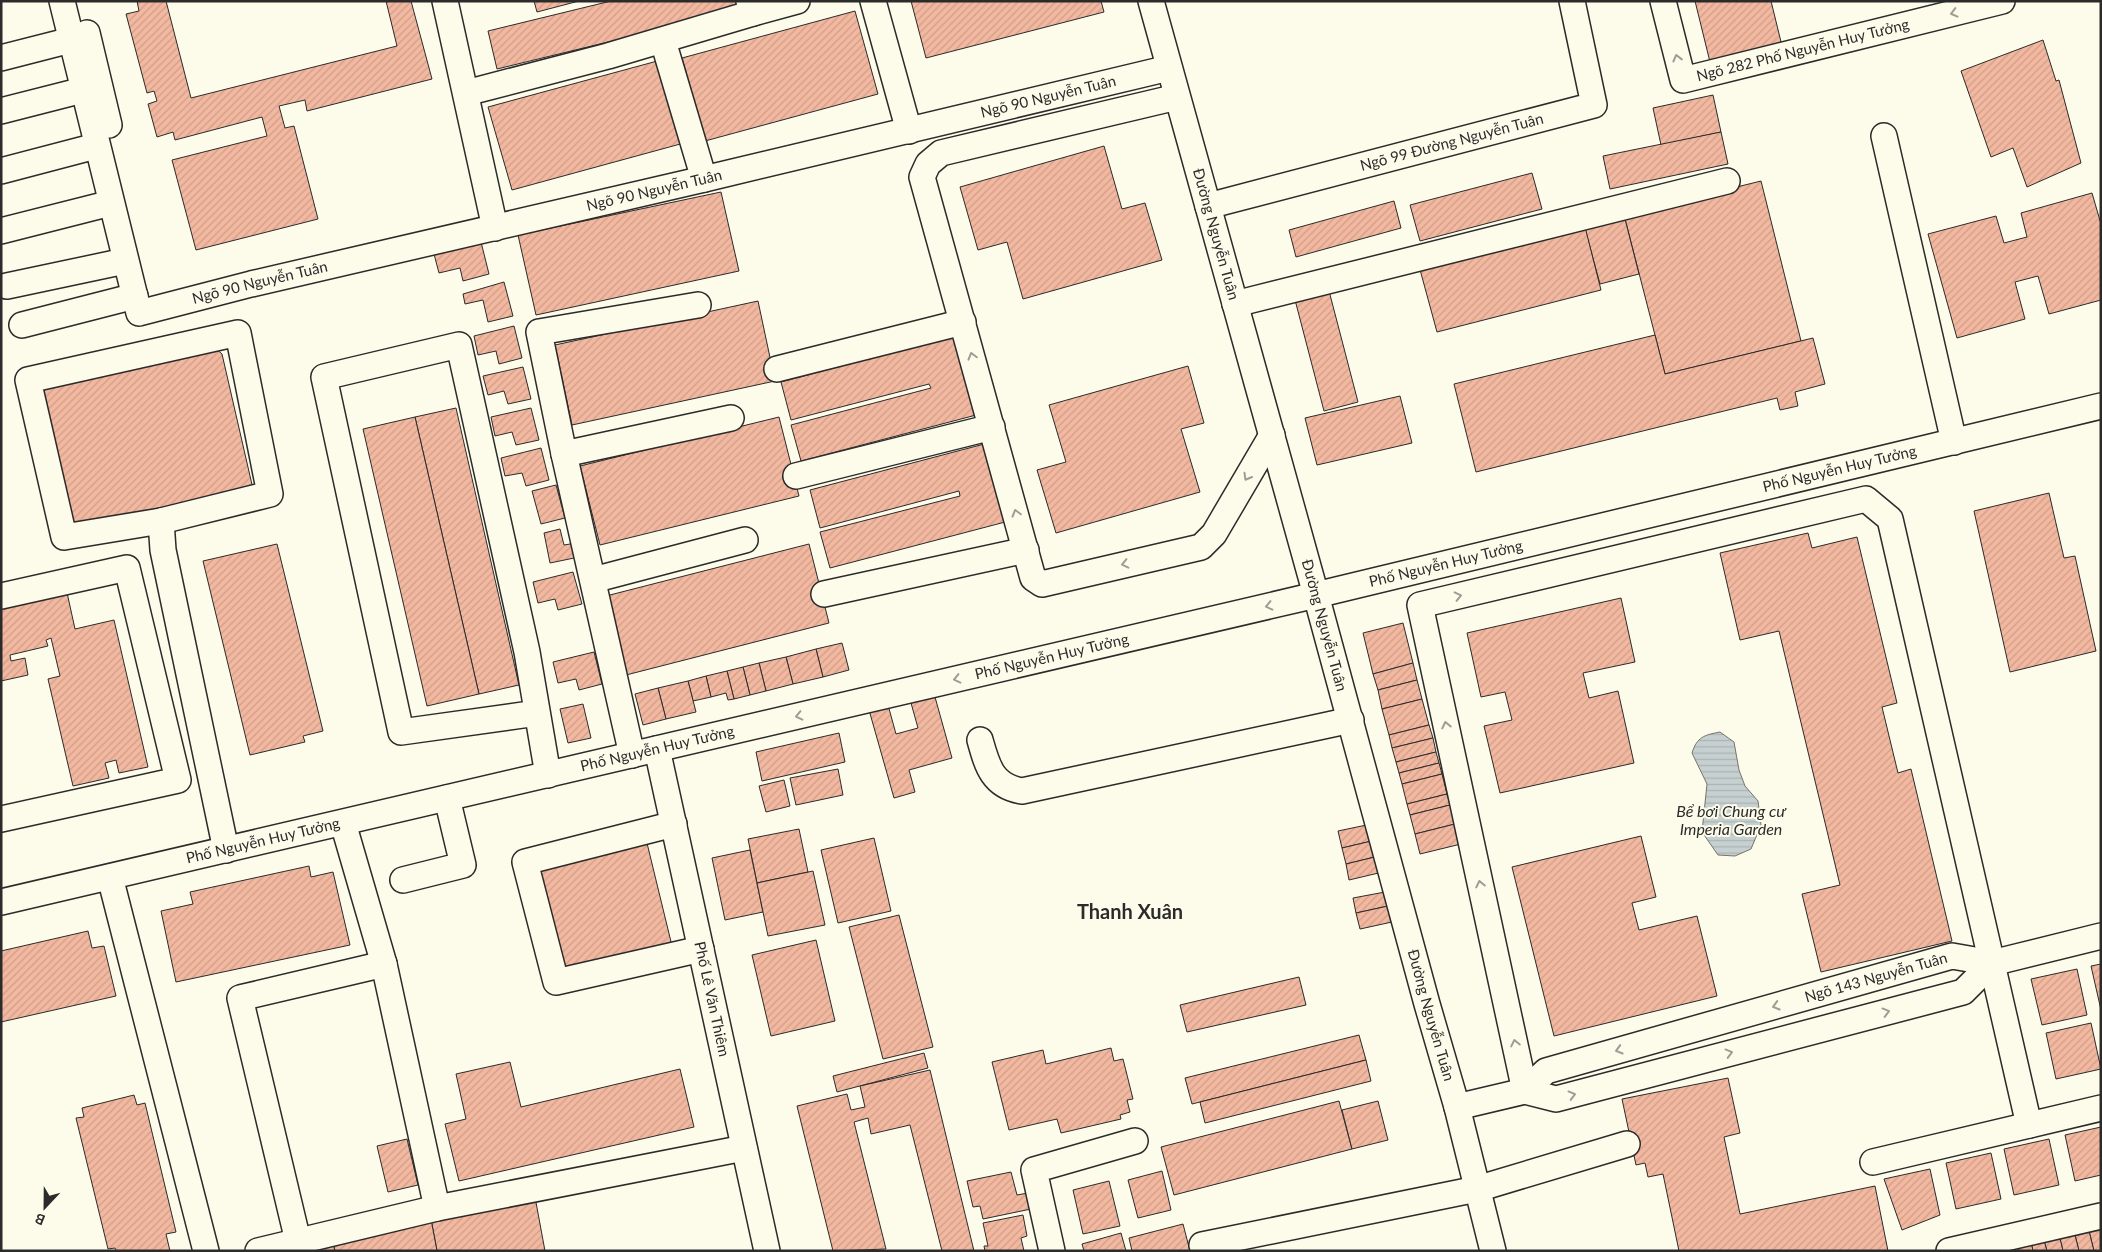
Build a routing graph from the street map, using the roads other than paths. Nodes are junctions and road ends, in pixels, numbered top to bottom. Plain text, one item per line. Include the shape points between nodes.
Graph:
1 (62, 1) edge
2 (80, 1) edge
3 (445, 1) edge
4 (798, 1) edge
5 (873, 1) edge
6 (1151, 1) edge
7 (1572, 1) edge
8 (1663, 1) edge
9 (2002, 1) edge
10 (751, 7) edge
11 (71, 40) junction
12 (663, 41) junction
13 (1, 58) edge
14 (1169, 68) junction
15 (83, 90) junction
16 (466, 93) junction
17 (1177, 97) junction
18 (1, 111) edge
19 (909, 131) junction
20 (1884, 136) dead end
21 (96, 146) junction
22 (1, 171) edge
23 (704, 179) junction
24 (1727, 181) dead end
25 (111, 203) junction
26 (1208, 206) junction
27 (495, 228) junction
28 (1, 231) edge
29 (125, 261) junction
30 (7, 286) dead end
31 (1235, 304) junction
32 (698, 305) dead end
33 (142, 306) junction
34 (962, 322) junction
35 (22, 325) dead end
36 (777, 369) dead end
37 (2101, 406) edge
38 (731, 418) dead end
39 (992, 427) junction
40 (1272, 435) junction
41 (1954, 442) junction
42 (564, 454) junction
43 (796, 476) dead end
44 (1682, 507) junction
45 (1644, 516) junction
46 (160, 521) junction
47 (746, 540) dead end
48 (1691, 540) junction
49 (1026, 550) junction
50 (1652, 550) junction
51 (593, 580) junction
52 (824, 594) dead end
53 (1316, 595) junction
54 (1, 596) edge
55 (537, 713) junction
56 (1351, 720) junction
57 (980, 740) dead end
58 (657, 749) junction
59 (632, 755) junction
60 (548, 775) junction
61 (447, 798) junction
62 (1, 819) edge
63 (344, 822) junction
64 (666, 826) junction
65 (226, 850) junction
66 (110, 877) junction
67 (403, 880) dead end
68 (1, 902) edge
69 (2101, 936) edge
70 (693, 951) junction
71 (1992, 963) junction
72 (384, 964) junction
73 (1525, 1091) junction
74 (1458, 1107) junction
75 (2101, 1108) edge
76 (2029, 1125) junction
77 (1135, 1141) dead end
78 (1628, 1144) dead end
79 (744, 1148) junction
80 (1873, 1162) dead end
81 (1477, 1189) junction
82 (437, 1208) junction
83 (2101, 1216) edge
84 (298, 1241) junction
85 (1202, 1245) dead end
86 (206, 1251) edge
87 (258, 1251) edge
88 (767, 1251) edge
89 (1052, 1251) edge
90 (1494, 1251) edge
91 (1949, 1251) edge

1 - 11 street
2 - 33 street
3 - 16 street
4 - 10 street
5 - 19 street
6 - 14 street, Đường Nguyễn Tuân
7 - 26 street, Ngõ 99 Đường Nguyễn Tuân via 1594,105
9 -> 8 street, Ngõ 282 Phố Nguyễn Huy Tưởng via 1683,80
10 - 12 street
11 - 13 street
11 - 15 street
12 - 16 street
12 - 23 street
14 - 17 street, Đường Nguyễn Tuân
14 - 19 street, Ngõ 90 Nguyễn Tuân
15 - 18 street
15 - 21 street
16 - 27 street
17 - 26 street, Đường Nguyễn Tuân
17 - 34 street via 941,153 928,164 922,177
19 - 23 street, Ngõ 90 Nguyễn Tuân
20 - 41 street
21 - 22 street
21 - 25 street
23 - 27 street, Ngõ 90 Nguyễn Tuân
24 - 31 street
25 - 28 street
25 - 29 street
26 - 31 street, Đường Nguyễn Tuân
27 - 33 street, Ngõ 90 Nguyễn Tuân
29 - 30 street
29 - 33 street
31 - 40 street, Đường Nguyễn Tuân
32 - 42 street via 539,332
33 - 35 street, Ngõ 90 Nguyễn Tuân
34 - 36 street
39 -> 34 street
37 - 41 street, Phố Nguyễn Huy Tưởng
38 - 42 street
39 - 43 street
49 -> 39 street
40 -> 49 street via 1214,534 1201,547 1042,584 1034,578
40 - 53 street, Đường Nguyễn Tuân
41 - 44 street, Phố Nguyễn Huy Tưởng
42 - 51 street
44 - 45 street, Phố Nguyễn Huy Tưởng
44 - 48 street
45 - 50 street
45 - 53 street, Phố Nguyễn Huy Tưởng
46 - 46 street via 270,494 238,333 28,380 64,537
46 - 65 street
47 - 51 street
48 - 50 street
48 - 71 street via 1866,499 1890,519
49 - 52 street
73 -> 50 street via 1420,605
51 - 59 street
53 - 56 street, Đường Nguyễn Tuân
53 -> 58 street, Phố Nguyễn Huy Tưởng
54 - 62 street via 127,568 178,780
55 - 55 street via 527,652 459,345 324,378 401,732
55 - 60 street
56 - 57 street via 1022,791 1013,790 988,770
56 - 74 street, Đường Nguyễn Tuân
58 - 59 street, Phố Nguyễn Huy Tưởng
58 - 64 street, Phố Lê Văn Thiêm
59 - 60 street, Phố Nguyễn Huy Tưởng
60 - 61 street, Phố Nguyễn Huy Tưởng
61 - 63 street, Phố Nguyễn Huy Tưởng
61 - 67 street via 464,865
63 - 65 street, Phố Nguyễn Huy Tưởng
63 - 72 street
64 - 70 street, Phố Lê Văn Thiêm
64 - 70 street via 525,862 556,982
65 - 66 street, Phố Nguyễn Huy Tưởng
66 - 68 street, Phố Nguyễn Huy Tưởng
66 - 86 street
69 - 71 street
70 - 79 street, Phố Lê Văn Thiêm
71 -> 73 street, Ngõ 143 Nguyễn Tuân via 1952,956 1546,1071
73 -> 71 street via 1556,1099 1963,992
71 - 76 street
72 - 82 street
72 - 84 street via 240,998
73 - 74 street
74 - 81 street, Đường Nguyễn Tuân
75 - 76 street
76 - 80 street
77 - 89 street via 1034,1170
78 - 81 street
79 - 82 street
79 - 88 street, Phố Lê Văn Thiêm
81 - 85 street
81 - 90 street, Đường Nguyễn Tuân
82 - 84 street
83 - 91 street
84 - 87 street

